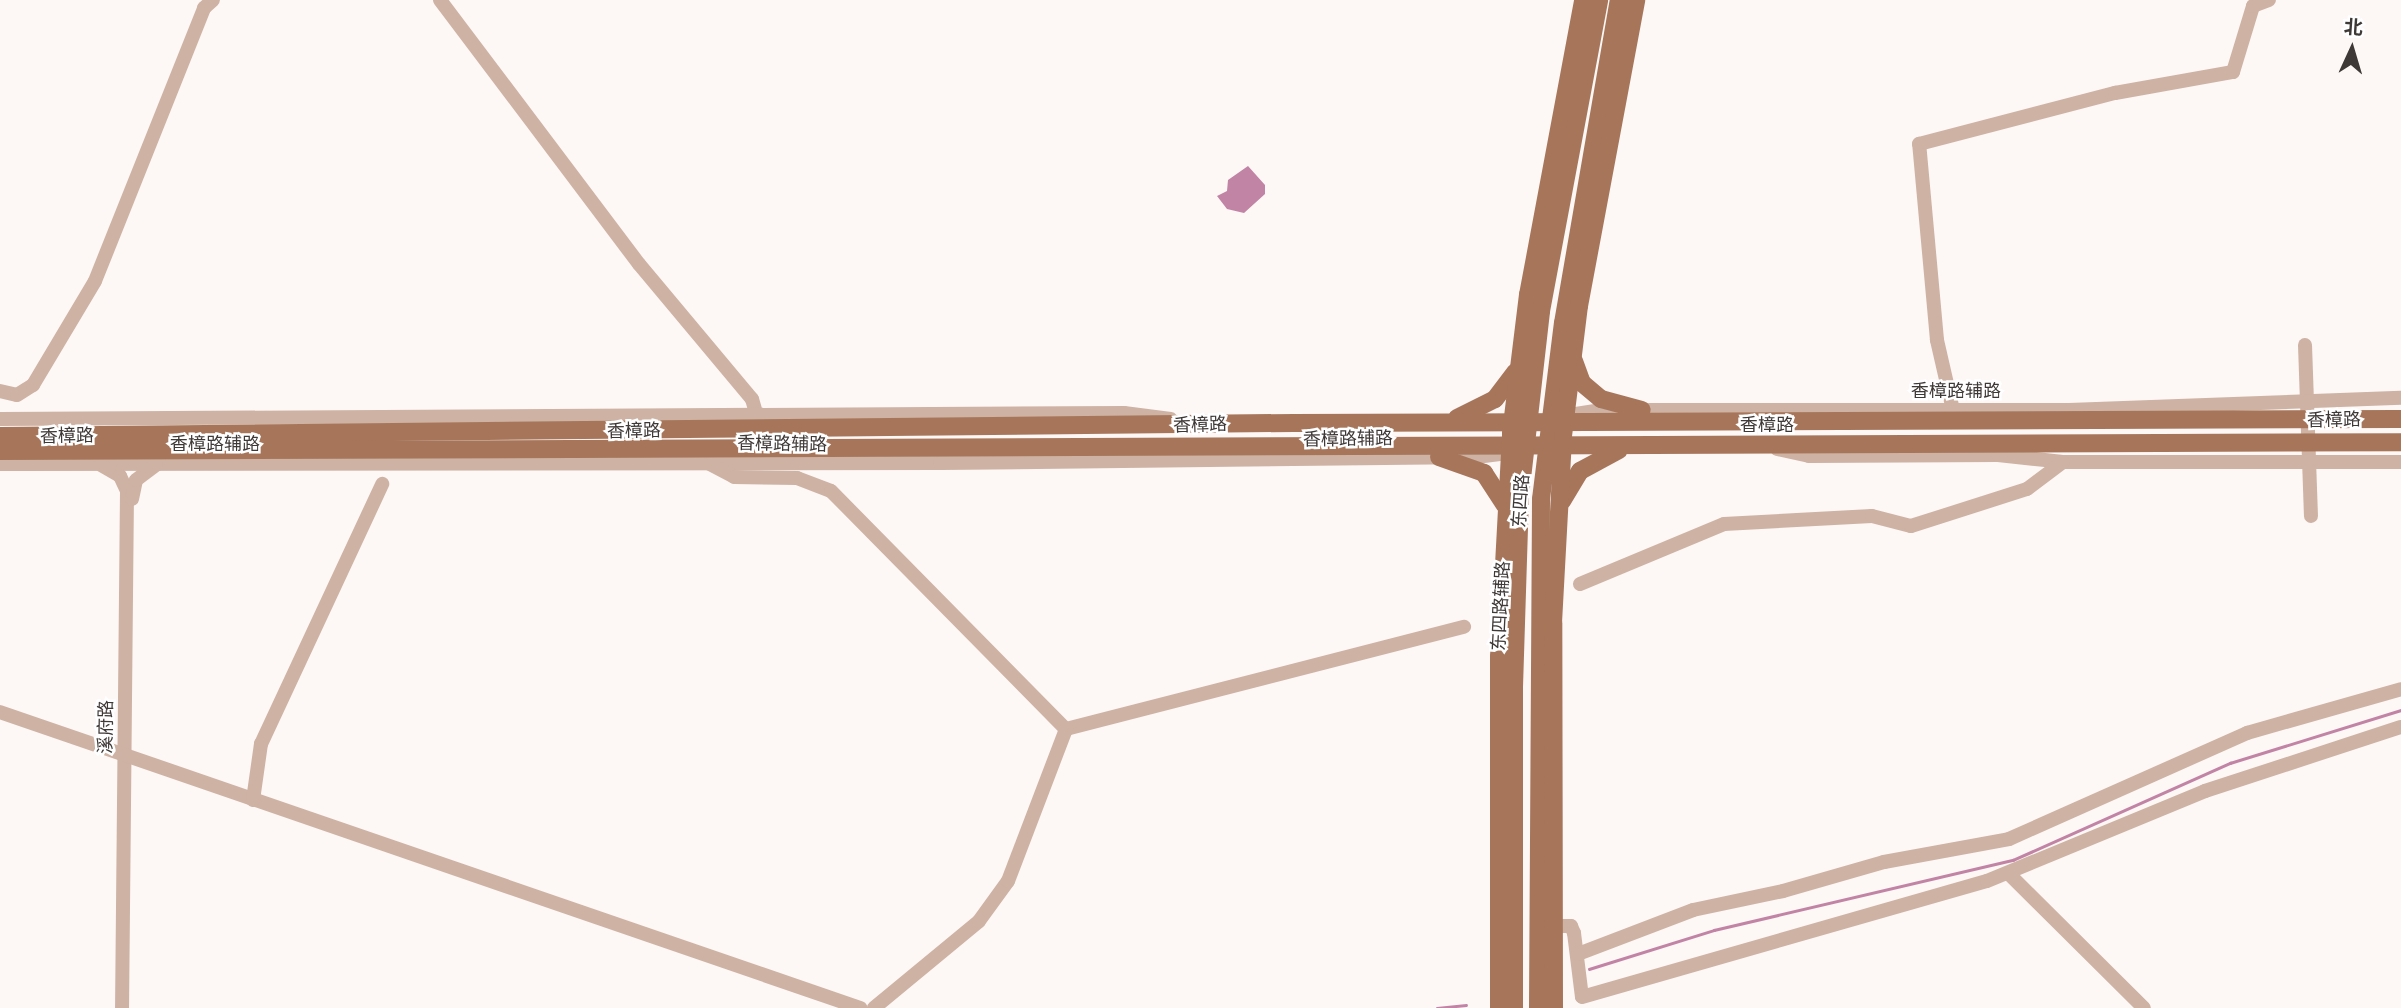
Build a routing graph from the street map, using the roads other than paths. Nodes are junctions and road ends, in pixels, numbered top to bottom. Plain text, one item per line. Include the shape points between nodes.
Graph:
1 (213, 0) edge
2 (440, 0) edge
3 (1583, 0) edge
4 (1599, 0) edge
5 (1619, 0) edge
6 (1636, 0) edge
7 (2270, 0) edge
8 (1567, 171) junction
9 (1603, 180) junction
10 (1541, 226) junction
11 (1578, 235) junction
12 (1569, 289) junction
13 (2305, 345) dead end
14 (1573, 352) junction
15 (1519, 355) junction
16 (0, 391) edge
17 (2401, 398) edge
18 (2307, 400) junction
19 (1642, 410) junction
20 (1953, 410) junction
21 (757, 417) junction
22 (0, 419) edge
23 (2401, 419) edge
24 (1557, 420) junction
25 (2308, 420) junction
26 (1440, 423) junction
27 (1522, 423) junction
28 (1204, 424) junction
29 (0, 436) edge
30 (2308, 442) junction
31 (2401, 442) edge
32 (1551, 445) junction
33 (1643, 445) junction
34 (1758, 445) junction
35 (1517, 447) junction
36 (594, 449) junction
37 (0, 451) edge
38 (1439, 457) junction
39 (648, 461) junction
40 (707, 462) junction
41 (2063, 462) junction
42 (2309, 462) junction
43 (2401, 462) edge
44 (162, 463) junction
45 (0, 464) edge
46 (96, 464) junction
47 (382, 484) dead end
48 (1506, 509) junction
49 (2312, 516) dead end
50 (1558, 519) junction
51 (1517, 563) junction
52 (1580, 584) dead end
53 (1517, 589) junction
54 (1553, 618) junction
55 (1464, 627) dead end
56 (1500, 638) junction
57 (1538, 664) junction
58 (2401, 688) edge
59 (0, 712) edge
60 (2401, 727) edge
61 (1066, 729) junction
62 (127, 757) junction
63 (253, 800) junction
64 (2009, 874) junction
65 (1551, 926) junction
66 (1577, 954) junction
67 (122, 1008) edge
68 (128, 1008) edge
69 (860, 1008) edge
70 (874, 1008) edge
71 (1499, 1008) edge
72 (1514, 1008) edge
73 (1538, 1008) edge
74 (1554, 1008) edge
75 (2144, 1008) edge

1 - 16 street via 204,8 95,281 33,385 17,395
2 - 21 street via 639,264 752,400
3 - 10 main road
4 - 8 main road, 东四路
5 - 11 main road, 东四路
6 - 9 main road
7 - 20 street via 2253,6 2233,72 2115,93 1919,144 1937,340
8 - 10 main road
8 - 27 main road, 东四路
9 - 11 main road
9 - 14 main road
10 - 15 main road
11 - 12 main road, 东四路
12 - 14 main road
12 - 24 main road, 东四路
13 - 18 street
14 - 19 main road via 1577,373 1589,390 1611,403
14 - 24 main road
15 - 26 main road via 1510,382 1495,399 1477,411
15 - 27 main road
17 - 18 street, 香樟路辅路
18 - 20 street, 香樟路辅路
18 - 25 street
19 - 20 street, 香樟路辅路
19 - 24 street, 香樟路辅路
21 - 22 street
21 - 28 street via 1124,413
23 - 25 main road, 香樟路
24 - 25 main road, 香樟路
24 - 27 main road, 香樟路
24 - 32 main road, 东四路
25 - 30 street
26 - 27 main road, 香樟路
26 - 28 main road, 香樟路
27 - 35 main road, 东四路
28 - 29 main road, 香樟路
30 - 31 main road, 香樟路
30 - 34 main road, 香樟路
30 - 42 street
32 - 33 main road, 香樟路
32 - 35 main road, 香樟路
32 - 50 main road
32 - 57 main road, 东四路 via 1537,576
33 - 34 main road, 香樟路
33 - 50 main road via 1590,462 1567,489
34 - 41 street, 香樟路 via 1809,456 1998,455
35 - 36 main road, 香樟路
35 - 38 street, 香樟路辅路
35 - 48 main road, 东四路辅路
35 - 51 main road, 东四路
36 - 37 main road, 香樟路
36 - 39 main road
38 - 40 street, 香樟路辅路
38 - 48 main road via 1484,473 1500,491
39 - 40 street, 香樟路辅路
39 - 44 street, 香樟路辅路
40 - 61 street via 734,477 797,478 831,491
41 - 42 street, 香樟路
41 - 52 street via 2027,489 1911,526 1872,516 1724,524
42 - 43 street, 香樟路
42 - 49 street
44 - 46 street, 香樟路辅路
44 - 62 street, 溪府路 via 143,471 133,488
45 - 46 street, 香樟路辅路
46 - 62 street, 溪府路 via 120,476 127,491
47 - 63 street via 261,744
48 - 51 main road
48 - 56 main road, 东四路辅路
50 - 54 main road
51 - 53 main road, 东四路
53 - 56 main road
53 - 72 main road, 东四路
54 - 57 main road
54 - 65 main road
55 - 61 street
56 - 71 main road, 东四路辅路
57 - 73 main road, 东四路
58 - 66 street via 2247,733 2009,839 1884,862 1783,891 1693,910
59 - 62 street
60 - 64 street via 2205,791
61 - 70 street via 1008,881 979,921
62 - 63 street
62 - 67 street, 溪府路
62 - 68 street, 溪府路
63 - 69 street
64 - 66 street via 1582,997
64 - 75 street
65 - 66 street via 1571,926
65 - 74 main road

